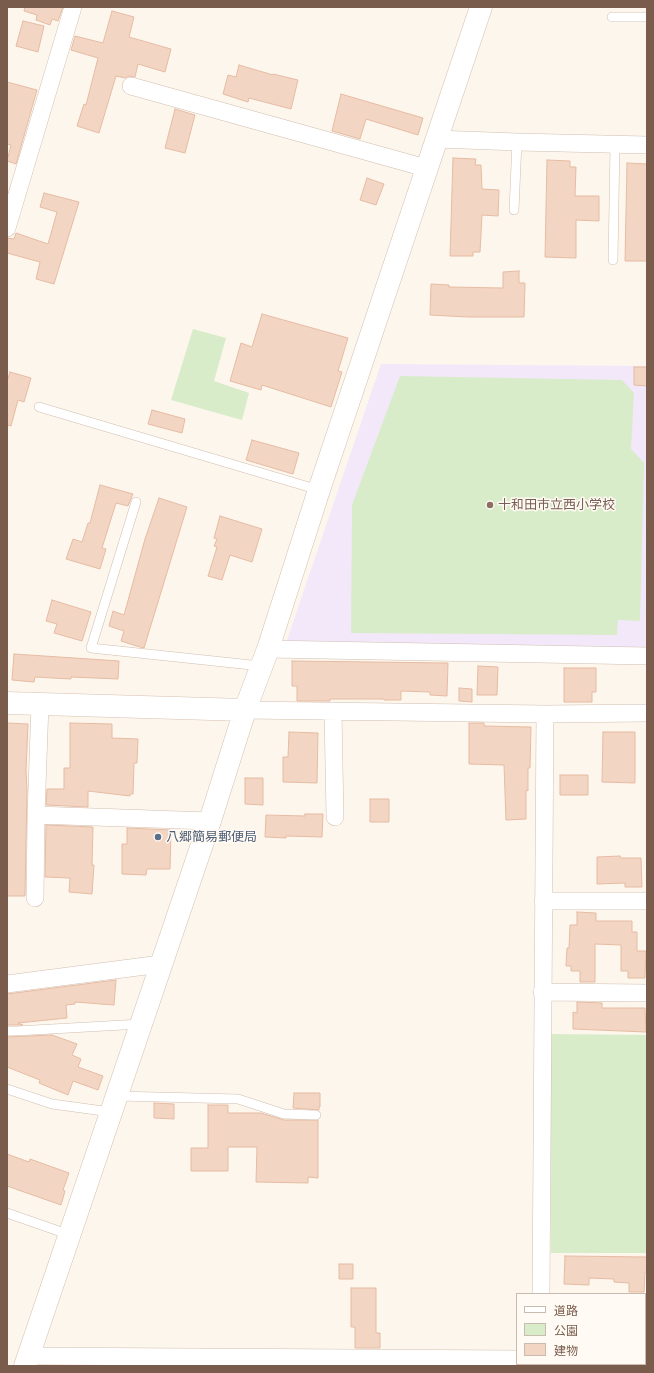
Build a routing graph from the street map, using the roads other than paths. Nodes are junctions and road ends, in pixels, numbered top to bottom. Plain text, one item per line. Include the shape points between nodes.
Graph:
1 (73, 7) edge
2 (481, 7) edge
3 (612, 16) dead end
4 (647, 17) edge
5 (131, 86) dead end
6 (436, 139) junction
7 (517, 142) junction
8 (615, 144) junction
9 (647, 145) edge
10 (426, 168) junction
11 (514, 210) dead end
12 (7, 228) edge
13 (613, 260) dead end
14 (40, 407) dead end
15 (319, 490) junction
16 (136, 502) dead end
17 (647, 656) edge
18 (264, 658) junction
19 (7, 704) edge
20 (40, 704) junction
21 (245, 710) junction
22 (333, 711) junction
23 (647, 713) edge
24 (545, 714) junction
25 (36, 815) junction
26 (335, 817) dead end
27 (210, 821) junction
28 (35, 898) dead end
29 (543, 901) junction
30 (647, 901) edge
31 (161, 964) junction
32 (7, 984) edge
33 (542, 992) junction
34 (647, 993) edge
35 (141, 1024) junction
36 (7, 1031) edge
37 (7, 1089) edge
38 (114, 1104) junction
39 (316, 1115) dead end
40 (7, 1213) edge
41 (70, 1236) junction
42 (541, 1293) edge
43 (516, 1359) edge
44 (27, 1361) edge
45 (137, 1361) edge
46 (225, 1362) edge

1 - 12 street
2 - 6 street
3 - 4 lane
5 - 10 street
6 - 7 street
6 - 10 street
7 - 8 street
7 - 11 lane
8 - 9 street
8 - 13 lane
10 - 15 street
14 - 15 lane
15 - 18 street
16 - 18 lane via 91,648
17 - 18 street
18 - 21 street
19 - 20 street
20 - 21 street
20 - 25 street
21 - 22 street
21 - 27 street
22 - 24 street
22 - 26 street
23 - 24 street
24 - 29 street
25 - 27 street
25 - 28 street
27 - 31 street
29 - 30 street
29 - 33 street
31 - 32 street
31 - 35 street
33 - 34 street
33 - 42 street
35 - 36 lane
35 - 38 street
37 - 38 lane via 52,1104
38 - 39 lane via 238,1099 284,1114
38 - 41 street
40 - 41 lane
41 - 44 street
43 - 46 street
44 - 45 street
45 - 46 street

